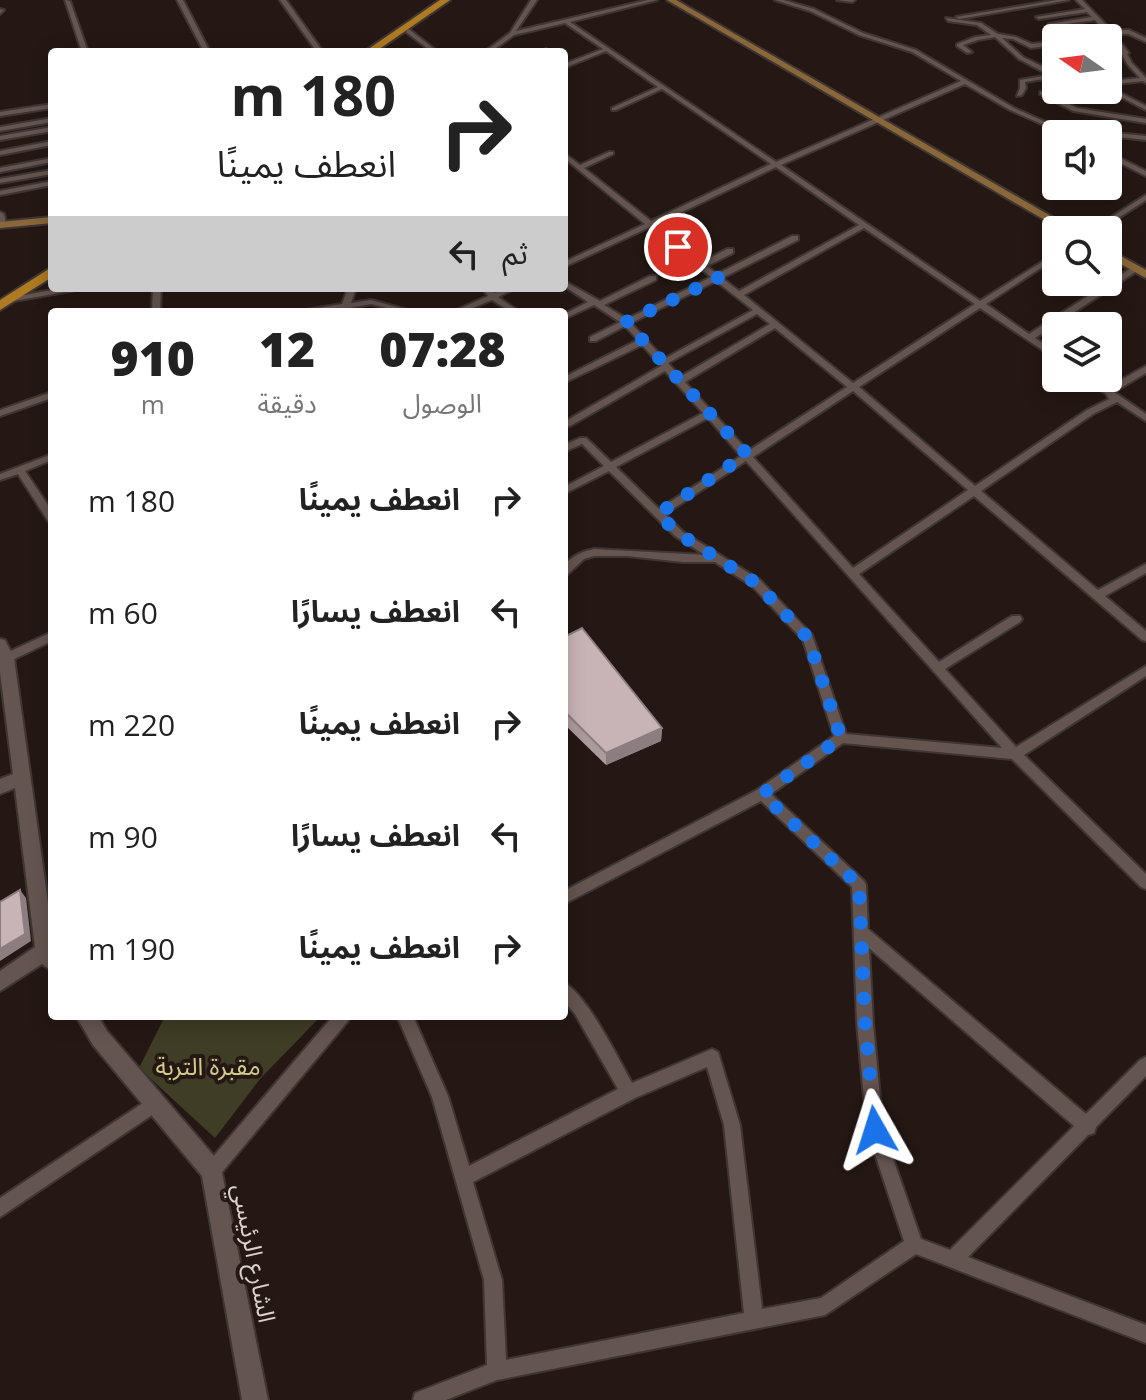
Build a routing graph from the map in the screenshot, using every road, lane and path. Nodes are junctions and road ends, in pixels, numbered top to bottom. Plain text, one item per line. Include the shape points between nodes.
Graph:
1 (180, 0) edge
2 (283, 0) edge
3 (446, 0) edge
4 (453, 0) edge
5 (534, 0) edge
6 (654, 0) edge
7 (671, 0) edge
8 (778, 0) edge
9 (840, 0) edge
10 (852, 0) edge
11 (1066, 0) edge
12 (1079, 0) edge
13 (67, 1) edge
14 (1087, 10) junction
15 (958, 17) dead end
16 (1039, 17) dead end
17 (1095, 18) junction
18 (948, 19) dead end
19 (566, 21) junction
20 (1052, 24) dead end
21 (1101, 24) edge
22 (409, 28) junction
23 (1122, 32) edge
24 (512, 34) junction
25 (997, 36) junction
26 (1146, 40) edge
27 (1042, 45) edge
28 (84, 48) edge
29 (205, 48) edge
30 (317, 48) edge
31 (376, 48) edge
32 (382, 48) edge
33 (431, 48) edge
34 (494, 48) edge
35 (1122, 48) edge
36 (607, 49) junction
37 (969, 52) dead end
38 (1122, 53) edge
39 (1126, 53) junction
40 (568, 64) edge
41 (1042, 67) edge
42 (1042, 76) edge
43 (1145, 80) edge
44 (966, 81) junction
45 (1122, 82) edge
46 (662, 87) junction
47 (1019, 95) dead end
48 (1122, 96) edge
49 (1126, 98) junction
50 (1146, 98) edge
51 (1063, 104) edge
52 (48, 107) edge
53 (1146, 108) edge
54 (614, 109) dead end
55 (48, 113) edge
56 (0, 114) edge
57 (0, 121) edge
58 (48, 121) edge
59 (880, 121) junction
60 (1146, 121) edge
61 (1042, 122) edge
62 (0, 129) edge
63 (48, 130) edge
64 (1122, 135) edge
65 (48, 137) edge
66 (0, 138) edge
67 (1146, 138) edge
68 (0, 145) edge
69 (48, 147) edge
70 (611, 153) dead end
71 (0, 155) edge
72 (568, 158) edge
73 (48, 161) edge
74 (1122, 161) edge
75 (775, 165) junction
76 (580, 167) junction
77 (0, 170) edge
78 (48, 173) edge
79 (1146, 174) edge
80 (0, 181) edge
81 (48, 184) edge
82 (0, 193) edge
83 (1146, 197) edge
84 (1046, 216) edge
85 (1117, 216) edge
86 (48, 220) edge
87 (1, 221) edge
88 (650, 224) junction
89 (862, 226) junction
90 (795, 238) dead end
91 (730, 251) dead end
92 (1122, 260) edge
93 (568, 263) edge
94 (1042, 264) edge
95 (702, 265) junction
96 (48, 267) edge
97 (1141, 272) edge
98 (48, 274) edge
99 (653, 278) dead end
100 (718, 278) junction
101 (568, 285) edge
102 (55, 292) edge
103 (489, 292) edge
104 (740, 294) junction
105 (3, 302) edge
106 (598, 302) junction
107 (979, 305) junction
108 (345, 308) edge
109 (395, 308) edge
110 (463, 308) edge
111 (511, 308) edge
112 (759, 310) junction
113 (568, 315) edge
114 (626, 322) junction
115 (776, 324) junction
116 (1029, 338) junction
117 (593, 339) dead end
118 (643, 341) junction
119 (1042, 347) edge
120 (666, 364) junction
121 (1146, 369) edge
122 (568, 378) edge
123 (680, 381) junction
124 (1122, 383) edge
125 (852, 387) junction
126 (1109, 392) edge
127 (1109, 392) edge
128 (48, 396) edge
129 (0, 413) edge
130 (709, 414) junction
131 (1146, 418) edge
132 (568, 422) edge
133 (568, 425) edge
134 (583, 440) junction
135 (568, 447) edge
136 (747, 454) junction
137 (48, 459) edge
138 (612, 467) junction
139 (20, 470) junction
140 (0, 477) edge
141 (568, 489) edge
142 (975, 492) junction
143 (48, 513) edge
144 (658, 514) junction
145 (715, 558) junction
146 (568, 568) edge
147 (1146, 568) edge
148 (853, 573) junction
149 (1098, 595) junction
150 (1016, 619) dead end
151 (48, 637) edge
152 (1146, 637) edge
153 (3, 651) edge
154 (938, 668) junction
155 (1146, 670) edge
156 (841, 738) junction
157 (1015, 754) junction
158 (23, 777) junction
159 (0, 787) edge
160 (762, 794) junction
161 (1146, 883) edge
162 (568, 896) edge
163 (863, 934) junction
164 (48, 940) edge
165 (48, 954) edge
166 (0, 982) edge
167 (568, 995) edge
168 (89, 1020) edge
169 (340, 1020) edge
170 (407, 1020) edge
171 (1146, 1065) edge
172 (629, 1092) junction
173 (155, 1103) junction
174 (1088, 1127) junction
175 (212, 1171) junction
176 (463, 1178) junction
177 (0, 1208) edge
178 (914, 1245) junction
179 (953, 1260) junction
180 (754, 1320) junction
181 (1146, 1334) edge
182 (497, 1371) junction
183 (255, 1400) edge
184 (422, 1400) edge

1 - 29 street
2 - 30 street
3 - 22 main road
4 - 22 main road
5 - 24 street
6 - 19 street
7 - 59 main road
8 - 44 street via 914,51
9 - 10 street
11 - 15 street
12 - 14 street
13 - 28 street
14 - 16 street
14 - 17 street
17 - 20 street
17 - 21 street
18 - 25 street via 979,24
19 - 24 street
19 - 36 street
22 - 31 main road
22 - 32 main road
22 - 33 street
23 - 26 street
24 - 34 street
25 - 27 street
25 - 37 street via 959,45
25 - 41 street via 1021,58
35 - 39 street
36 - 40 street
36 - 46 street
38 - 39 street
39 - 43 street
42 - 47 street via 1022,81
43 - 45 street
44 - 59 street
44 - 61 street
46 - 54 street
46 - 75 street
48 - 49 street
49 - 50 street
49 - 53 street
51 - 60 street
52 - 56 street
55 - 57 street
58 - 62 street
59 - 75 street
59 - 84 main road
63 - 66 street
64 - 67 street
65 - 68 street
69 - 71 street
70 - 76 street
72 - 76 street
73 - 77 street
74 - 79 street
75 - 88 street
75 - 89 street
76 - 88 street
78 - 80 street
81 - 82 street
83 - 85 street
86 - 87 main road
88 - 93 street
88 - 95 street
89 - 104 street
89 - 107 street
90 - 100 street
91 - 95 street
92 - 97 main road
94 - 107 street
95 - 100 street
96 - 105 main road
97 - 116 street
98 - 105 main road
99 - 106 street
100 - 104 street
100 - 114 street
101 - 106 street
102 - 105 street
103 - 110 street
103 - 111 street
104 - 112 street
106 - 113 street
106 - 114 street
107 - 116 street
107 - 125 street
108 - 109 street via 371,302
112 - 115 street
112 - 120 street
114 - 117 street
114 - 118 street
115 - 123 street
115 - 125 street
116 - 119 street
118 - 120 street
118 - 122 street
120 - 123 street
120 - 132 street
121 - 124 street
123 - 130 street
125 - 136 street
125 - 142 street
126 - 131 street
127 - 142 street via 1114,400
128 - 129 street
130 - 136 street
130 - 138 street
133 - 134 street
134 - 135 street
134 - 138 street
136 - 144 street
136 - 148 street
137 - 139 street
138 - 141 street
138 - 144 street
139 - 140 street
139 - 143 street
142 - 148 street
142 - 149 street
144 - 145 street
145 - 146 street via 585,554
145 - 156 street via 756,583 808,638
147 - 149 street
148 - 154 street
149 - 152 street
150 - 154 street
151 - 153 street
153 - 158 street
154 - 157 street
155 - 157 street
156 - 157 street
156 - 160 street
157 - 161 street
158 - 159 street
158 - 164 street
160 - 162 street
160 - 163 street via 859,885
163 - 174 street
163 - 178 street via 875,1130
165 - 166 street
167 - 172 street
168 - 173 street, الشارع الرئيسي
169 - 175 street
170 - 176 street via 440,1096
171 - 174 street
172 - 176 street
172 - 180 street via 712,1057 732,1125
173 - 175 street, الشارع الرئيسي
173 - 177 street
174 - 179 street
175 - 183 street, الشارع الرئيسي
176 - 182 street via 493,1280
178 - 179 street
178 - 180 street via 825,1306
179 - 181 street
180 - 182 street
182 - 184 street

